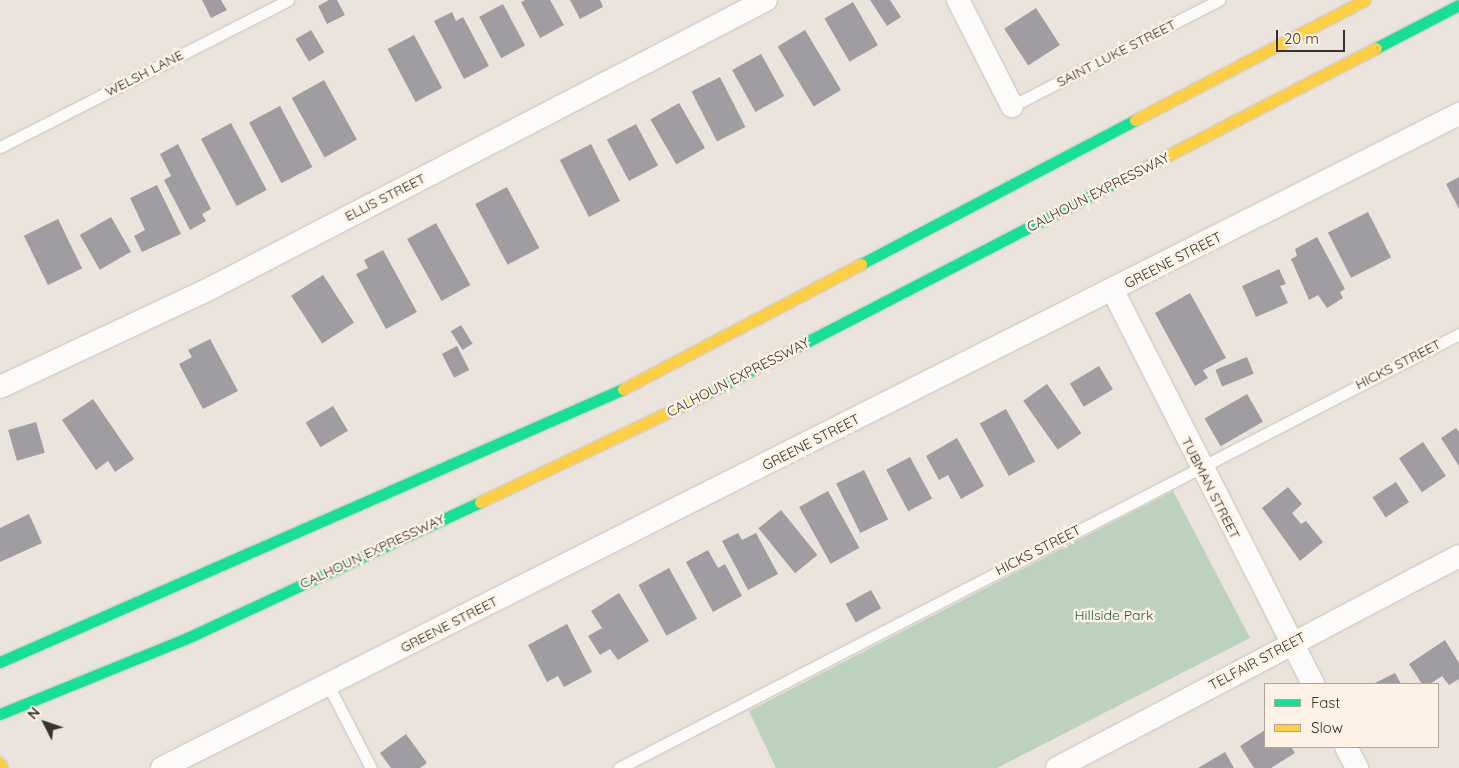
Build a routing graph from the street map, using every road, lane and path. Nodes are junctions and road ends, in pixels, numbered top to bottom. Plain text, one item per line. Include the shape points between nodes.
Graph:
1 (288, 0) edge
2 (766, 0) edge
3 (958, 0) edge
4 (1219, 0) edge
5 (1365, 0) edge
6 (1459, 5) edge
7 (1012, 106) joint
8 (1459, 114) edge
9 (0, 147) edge
10 (1113, 291) junction
11 (1459, 334) edge
12 (0, 387) edge
13 (1199, 466) junction
14 (1459, 556) edge
15 (1290, 642) junction
16 (0, 662) edge
17 (1312, 683) edge
18 (328, 685) junction
19 (0, 714) edge
20 (1347, 748) edge
21 (0, 763) edge
22 (2, 768) edge
23 (162, 768) edge
24 (371, 768) edge
25 (619, 768) edge
26 (1057, 768) edge
27 (1357, 768) edge

1 - 9 lane, WELSH LANE
2 - 12 street, ELLIS STREET via 210,288
3 - 7 street
4 - 7 lane, SAINT LUKE STREET
5 - 16 main road via 624,388
6 - 19 main road, CALHOUN EXPRESSWAY via 634,431 185,639
8 - 10 street, GREENE STREET
10 - 13 street, TUBMAN STREET
10 - 18 street, GREENE STREET
11 - 13 lane, HICKS STREET
13 - 15 street, TUBMAN STREET
13 - 25 lane, HICKS STREET
14 - 15 street, TELFAIR STREET
15 - 17 street, TUBMAN STREET
15 - 26 street, TELFAIR STREET
18 - 23 street, GREENE STREET
18 - 24 lane
20 - 27 street
21 - 22 main road

